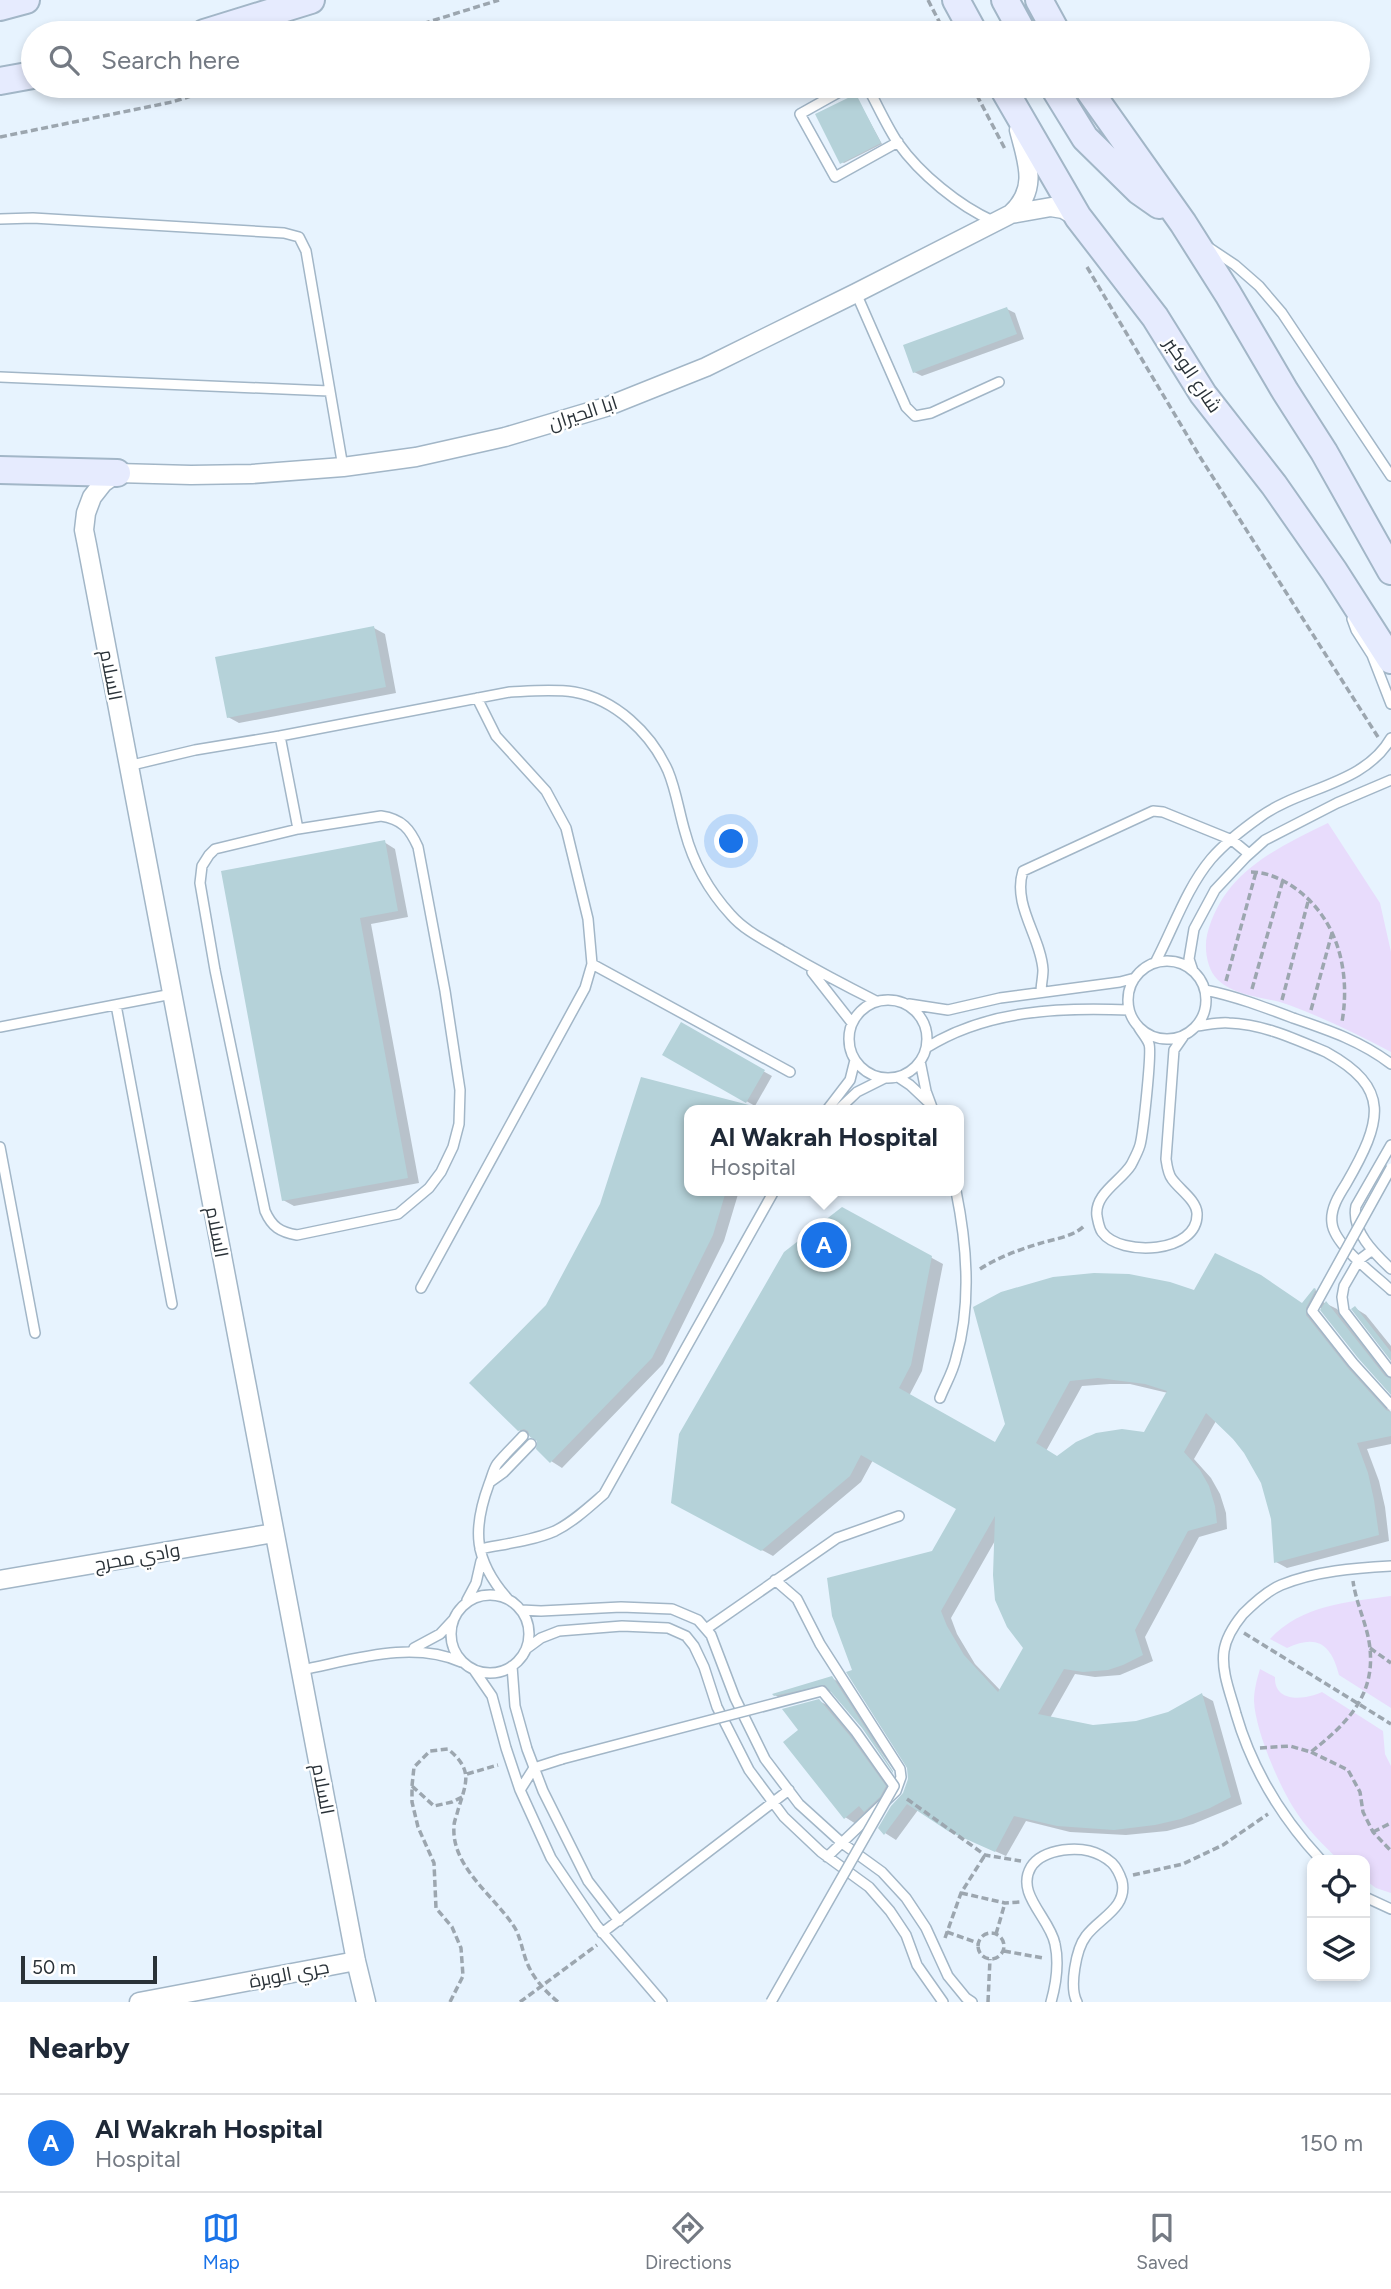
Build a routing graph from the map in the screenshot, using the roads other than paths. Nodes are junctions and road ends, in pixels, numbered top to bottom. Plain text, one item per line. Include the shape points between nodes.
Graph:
1 (26, 0) edge
2 (311, 0) edge
3 (956, 0) edge
4 (1005, 0) edge
5 (1039, 0) edge
6 (1052, 0) edge
7 (0, 7) edge
8 (243, 21) edge
9 (967, 21) edge
10 (1016, 21) edge
11 (1050, 21) edge
12 (1060, 21) edge
13 (21, 77) edge
14 (0, 80) edge
15 (829, 98) edge
16 (874, 98) edge
17 (1007, 98) edge
18 (1009, 98) edge
19 (1060, 98) edge
20 (1094, 98) edge
21 (898, 142) junction
22 (1011, 214) junction
23 (1078, 217) junction
24 (0, 219) edge
25 (993, 222) junction
26 (1187, 229) junction
27 (856, 293) junction
28 (0, 377) edge
29 (999, 382) dead end
30 (329, 391) junction
31 (343, 467) junction
32 (0, 470) edge
33 (117, 473) junction
34 (1391, 476) edge
35 (1391, 570) edge
36 (1335, 571) junction
37 (1391, 660) edge
38 (477, 698) junction
39 (1391, 704) edge
40 (280, 736) junction
41 (1391, 738) edge
42 (128, 765) junction
43 (1391, 780) edge
44 (298, 829) junction
45 (1232, 840) junction
46 (1249, 854) junction
47 (1155, 963) junction
48 (592, 964) junction
49 (809, 968) junction
50 (1193, 971) junction
51 (1135, 978) junction
52 (1205, 990) junction
53 (1041, 992) junction
54 (172, 994) junction
55 (876, 1001) junction
56 (906, 1004) junction
57 (116, 1005) junction
58 (1129, 1010) junction
59 (852, 1023) junction
60 (1138, 1026) junction
61 (1197, 1026) junction
62 (0, 1027) edge
63 (1183, 1037) junction
64 (926, 1048) junction
65 (856, 1060) junction
66 (920, 1061) junction
67 (1391, 1064) edge
68 (790, 1072) dead end
69 (898, 1077) junction
70 (885, 1078) junction
71 (831, 1105) edge
72 (843, 1105) edge
73 (929, 1105) edge
74 (931, 1105) edge
75 (1391, 1145) edge
76 (0, 1147) edge
77 (1391, 1168) edge
78 (771, 1196) edge
79 (957, 1196) edge
80 (1371, 1251) junction
81 (1359, 1260) junction
82 (1391, 1269) edge
83 (421, 1288) dead end
84 (1391, 1290) edge
85 (172, 1304) dead end
86 (35, 1333) dead end
87 (1391, 1371) edge
88 (940, 1398) dead end
89 (1391, 1405) edge
90 (523, 1436) dead end
91 (531, 1444) dead end
92 (490, 1482) junction
93 (899, 1516) dead end
94 (274, 1533) junction
95 (480, 1549) junction
96 (481, 1560) junction
97 (1391, 1566) edge
98 (0, 1580) edge
99 (775, 1580) junction
100 (509, 1600) junction
101 (465, 1604) junction
102 (520, 1609) junction
103 (454, 1619) junction
104 (706, 1629) junction
105 (526, 1649) junction
106 (402, 1652) junction
107 (463, 1662) junction
108 (512, 1666) junction
109 (301, 1670) junction
110 (474, 1670) junction
111 (534, 1768) junction
112 (520, 1790) junction
113 (789, 1790) junction
114 (773, 1802) junction
115 (842, 1843) junction
116 (1317, 1855) edge
117 (827, 1857) junction
118 (1370, 1898) edge
119 (1391, 1909) edge
120 (619, 1921) junction
121 (604, 1936) junction
122 (356, 1961) junction
123 (139, 2002) edge
124 (366, 2002) edge
125 (662, 2002) edge
126 (771, 2002) edge
127 (943, 2002) edge
128 (972, 2002) edge
129 (1051, 2002) edge
130 (1077, 2002) edge

1 - 7 main road
2 - 8 main road
3 - 9 main road
4 - 10 main road
5 - 11 main road
6 - 12 main road
13 - 14 main road
15 - 21 lane via 800,114 835,177
16 - 21 lane
17 - 22 street via 1028,166 1027,193
18 - 23 main road, شارع الوكير
19 - 26 main road via 1093,146
20 - 26 main road
21 - 25 lane via 947,193
22 - 23 street, ابا الحيران via 1051,207
22 - 25 street, ابا الحيران
23 - 36 main road, شارع الوكير
24 - 30 lane via 299,237 306,251
25 - 27 street, ابا الحيران
26 - 34 lane via 1259,286 1282,313
26 - 35 main road
27 - 29 lane via 906,407 915,415 931,413
27 - 31 street, ابا الحيران via 706,367 606,407 505,437
28 - 30 lane
30 - 31 lane
31 - 33 street, ابا الحيران via 228,475
32 - 33 main road
33 - 42 street, السلام via 92,497 84,530
36 - 37 main road, شارع الوكير
36 - 39 lane via 1356,630 1372,655
38 - 40 lane
38 - 48 lane via 496,736 546,791 566,828 588,919
38 - 49 lane via 533,690 575,692 603,701 630,719 655,746 668,772 694,859 712,890 732,916
40 - 42 lane
40 - 44 lane
41 - 45 lane via 1371,762 1262,815
42 - 54 street, السلام
43 - 46 lane via 1265,840
44 - 44 lane via 215,849 202,866 200,883 265,1211 276,1228 297,1235 398,1214 413,1203 441,1172 453,1147 460,1090 426,886 412,832 391,817 381,816
45 - 46 lane
45 - 47 lane via 1194,886
45 - 53 lane via 1153,811 1023,871 1021,897 1043,968
46 - 50 lane via 1214,890 1194,929 1189,959
47 - 50 lane via 1168,961
47 - 51 lane
48 - 68 lane
48 - 83 lane via 585,988
49 - 55 lane
49 - 59 lane
50 - 52 lane
51 - 53 lane
51 - 58 lane
52 - 61 lane via 1204,1015
52 - 67 lane via 1340,1034
53 - 56 lane via 948,1010
54 - 57 lane
54 - 94 street, السلام
55 - 56 lane
55 - 59 lane
56 - 64 lane via 924,1023
57 - 62 lane
57 - 85 lane
58 - 60 lane
58 - 64 lane via 1053,1009 1022,1014 951,1033
59 - 65 lane via 850,1048
60 - 63 lane via 1158,1039
60 - 63 lane via 1150,1046 1140,1143 1132,1163 1107,1190 1096,1213 1101,1231 1112,1241 1131,1246 1156,1248 1178,1243 1194,1227 1197,1215 1195,1204 1170,1177 1166,1159 1174,1050
61 - 63 lane
61 - 81 lane via 1225,1022 1273,1031 1331,1054 1377,1084 1384,1110 1379,1127 1332,1211 1334,1234
64 - 66 lane
65 - 70 lane via 863,1069
65 - 71 lane via 849,1080
66 - 69 lane
66 - 74 lane
69 - 70 lane
69 - 73 lane
70 - 72 lane
75 - 80 lane via 1354,1214
76 - 86 lane
77 - 89 lane, bridge via 1312,1311
78 - 95 lane via 604,1494 557,1530
79 - 88 lane via 967,1278 964,1320 956,1359
80 - 81 lane
80 - 82 lane
81 - 84 lane
81 - 87 lane via 1343,1286 1344,1311
90 - 92 lane via 498,1464
91 - 92 lane
92 - 95 lane via 479,1513
93 - 99 lane via 837,1538
94 - 98 street, وادي محرج
94 - 109 street, السلام
95 - 96 lane
96 - 100 lane
96 - 101 lane
97 - 116 lane via 1351,1568 1279,1586 1255,1602 1233,1626 1224,1652 1226,1678 1246,1748 1279,1807
99 - 104 lane
99 - 115 lane via 797,1599 820,1644 897,1762 901,1777 897,1791
100 - 101 lane via 486,1595
100 - 102 lane
101 - 103 lane
102 - 104 lane via 672,1609 698,1620
102 - 105 lane via 529,1629
103 - 106 lane via 440,1634
103 - 107 lane via 452,1642
104 - 113 lane via 765,1759
105 - 108 lane
105 - 114 lane via 559,1631 668,1628 686,1636 704,1667 723,1721 749,1770
106 - 107 lane via 444,1654
106 - 109 lane
107 - 110 lane
108 - 110 lane via 500,1672
108 - 111 lane via 515,1706
109 - 122 street, السلام
110 - 112 lane via 492,1696
111 - 112 lane
111 - 120 lane via 583,1871
111 - 126 lane, bridge via 822,1691 894,1786
112 - 121 lane via 551,1858
113 - 114 lane
113 - 115 lane
114 - 117 lane
114 - 120 lane
115 - 117 lane
115 - 128 lane via 882,1872 906,1898 948,1976
117 - 127 lane via 869,1886 890,1910 917,1965
118 - 119 lane
120 - 121 lane
121 - 125 lane
122 - 123 street, جري الوبرة
122 - 124 street, السلام
129 - 130 lane via 1057,1960 1051,1929 1032,1902 1027,1875 1042,1856 1088,1850 1115,1866 1124,1890 1120,1902 1085,1937 1075,1964 1073,1995

